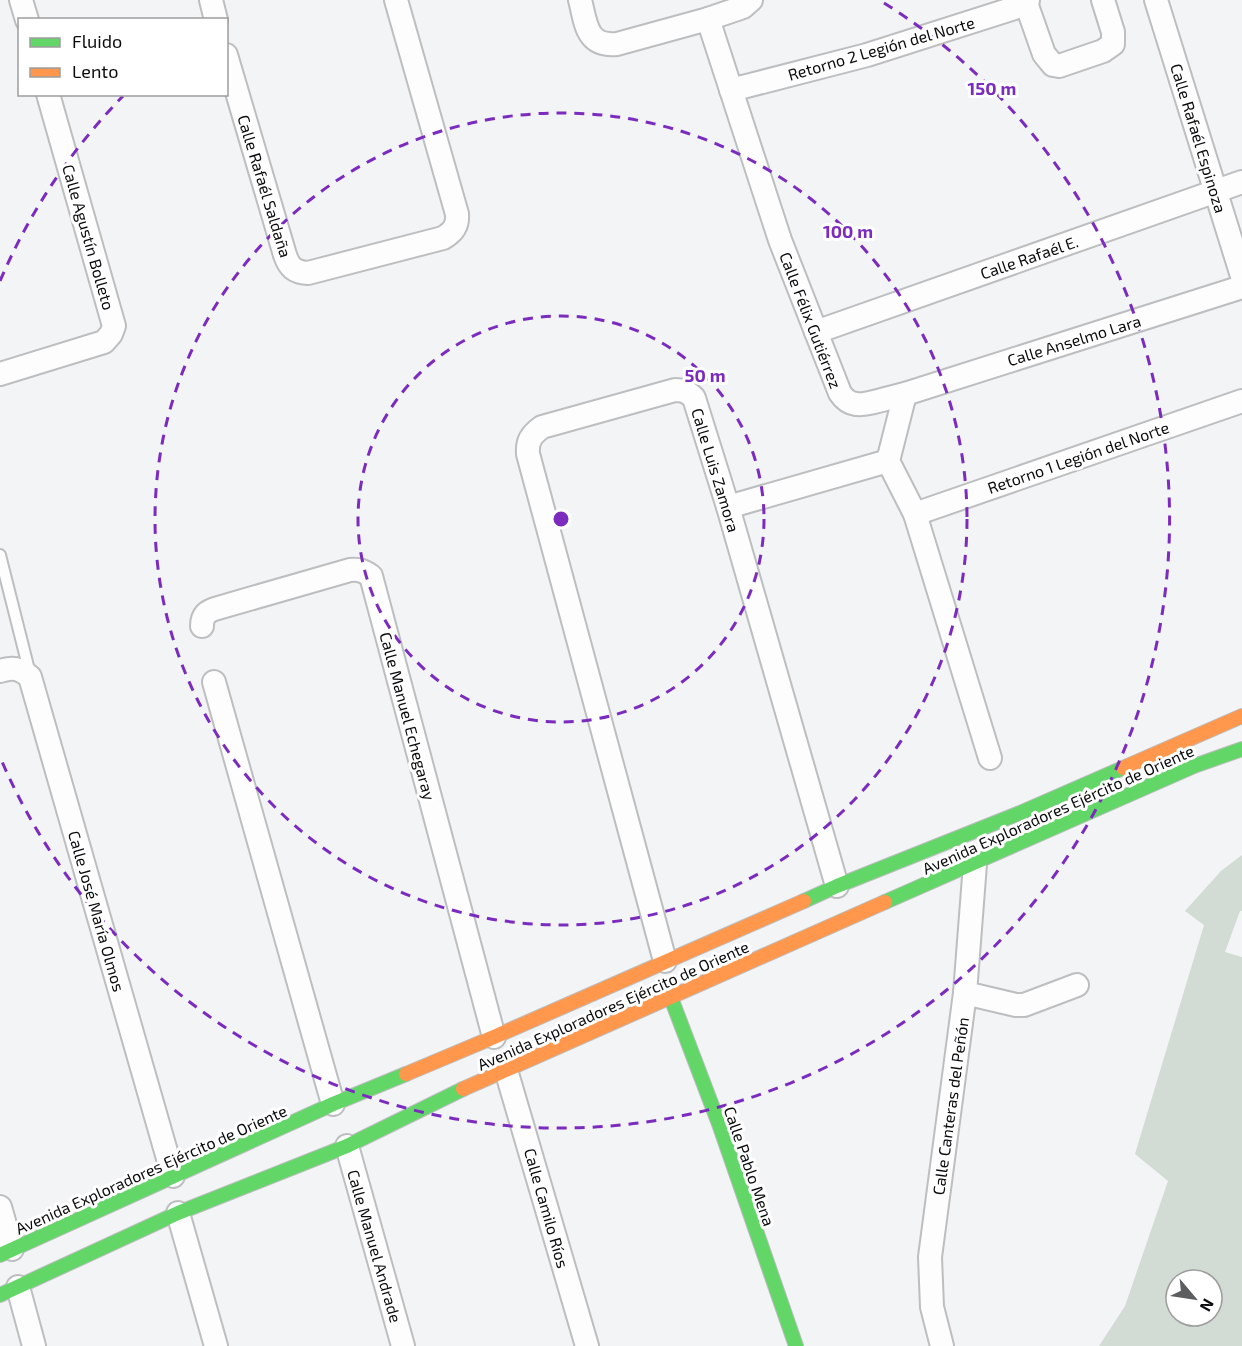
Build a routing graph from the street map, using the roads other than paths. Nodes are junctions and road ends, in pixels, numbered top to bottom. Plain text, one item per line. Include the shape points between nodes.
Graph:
1 (21, 0) edge
2 (211, 0) edge
3 (396, 0) edge
4 (580, 0) edge
5 (751, 0) edge
6 (1103, 0) edge
7 (1156, 0) edge
8 (1027, 1) edge
9 (26, 18) edge
10 (216, 18) edge
11 (708, 19) junction
12 (228, 62) edge
13 (731, 90) junction
14 (49, 96) edge
15 (1242, 182) edge
16 (1216, 191) junction
17 (1242, 276) edge
18 (1242, 287) edge
19 (816, 332) junction
20 (0, 374) edge
21 (905, 393) junction
22 (1242, 401) edge
23 (888, 460) junction
24 (728, 507) junction
25 (915, 514) junction
26 (0, 555) edge
27 (202, 626) dead end
28 (0, 671) edge
29 (30, 677) junction
30 (214, 682) dead end
31 (1242, 716) edge
32 (1184, 741) junction
33 (1242, 748) edge
34 (990, 758) dead end
35 (1194, 766) junction
36 (975, 864) junction
37 (837, 886) junction
38 (665, 961) junction
39 (1077, 985) dead end
40 (965, 993) junction
41 (671, 998) junction
42 (494, 1037) junction
43 (506, 1070) junction
44 (333, 1104) junction
45 (346, 1146) junction
46 (172, 1176) junction
47 (0, 1207) edge
48 (178, 1213) junction
49 (6, 1252) edge
50 (9, 1291) edge
51 (34, 1346) edge
52 (216, 1346) edge
53 (403, 1346) edge
54 (588, 1346) edge
55 (796, 1346) edge
56 (942, 1346) edge

1 - 9 street
2 - 10 street
3 - 12 street, Calle Rafaél Saldaña via 457,214 455,228 443,238 308,273 292,269
4 - 11 street via 588,30 601,43 617,44
5 - 11 street via 743,7
6 - 8 street via 1113,44 1059,66 1047,59
7 - 16 street, Calle Rafaél Espinoza
8 - 13 street, Retorno 2 Legión del Norte via 867,56
11 - 13 street, Calle Félix Gutiérrez
13 - 19 street, Calle Félix Gutiérrez via 780,240
14 - 20 street, Calle Agustín Bolleto via 114,326 104,342
15 - 16 street, Calle Rafaél E.
16 - 17 street, Calle Rafaél Espinoza
16 - 19 street, Calle Rafaél E.
18 - 21 street, Calle Anselmo Lara
19 - 21 street, Calle Félix Gutiérrez via 843,398 861,404
21 - 23 street
22 - 25 street, Retorno 1 Legión del Norte
23 - 24 street
23 - 25 street
24 - 37 street, Calle Luis Zamora
24 - 38 street, Calle Luis Zamora via 694,398 682,390 542,427 529,439 528,454
25 - 34 street
26 - 29 lane
27 - 42 street, Calle Manuel Echegaray via 206,614 218,608 350,570 371,576
28 - 29 street via 16,669
29 - 46 street, Calle José María Olmos
30 - 44 street
31 - 32 street, Avenida Exploradores Ejército de Oriente
32 - 35 street
32 - 37 street, Avenida Exploradores Ejército de Oriente via 1020,813
33 - 35 street, Avenida Exploradores Ejército de Oriente
35 - 36 street, Avenida Exploradores Ejército de Oriente
36 - 40 street, Calle Canteras del Peñón
36 - 41 street, Avenida Exploradores Ejército de Oriente
37 - 38 street, Avenida Exploradores Ejército de Oriente
38 - 42 street, Avenida Exploradores Ejército de Oriente
39 - 40 street via 1024,1005
40 - 56 street, Calle Canteras del Peñón via 930,1257 932,1307
41 - 43 street, Avenida Exploradores Ejército de Oriente
41 - 55 street, Calle Pablo Mena
42 - 44 street, Avenida Exploradores Ejército de Oriente
43 - 45 street, Avenida Exploradores Ejército de Oriente
43 - 54 street, Calle Camilo Ríos
44 - 46 street, Avenida Exploradores Ejército de Oriente
45 - 48 street, Avenida Exploradores Ejército de Oriente
45 - 53 street, Calle Manuel Andrade
46 - 49 street, Avenida Exploradores Ejército de Oriente
47 - 49 street
48 - 50 street, Avenida Exploradores Ejército de Oriente
48 - 52 street
50 - 51 street

